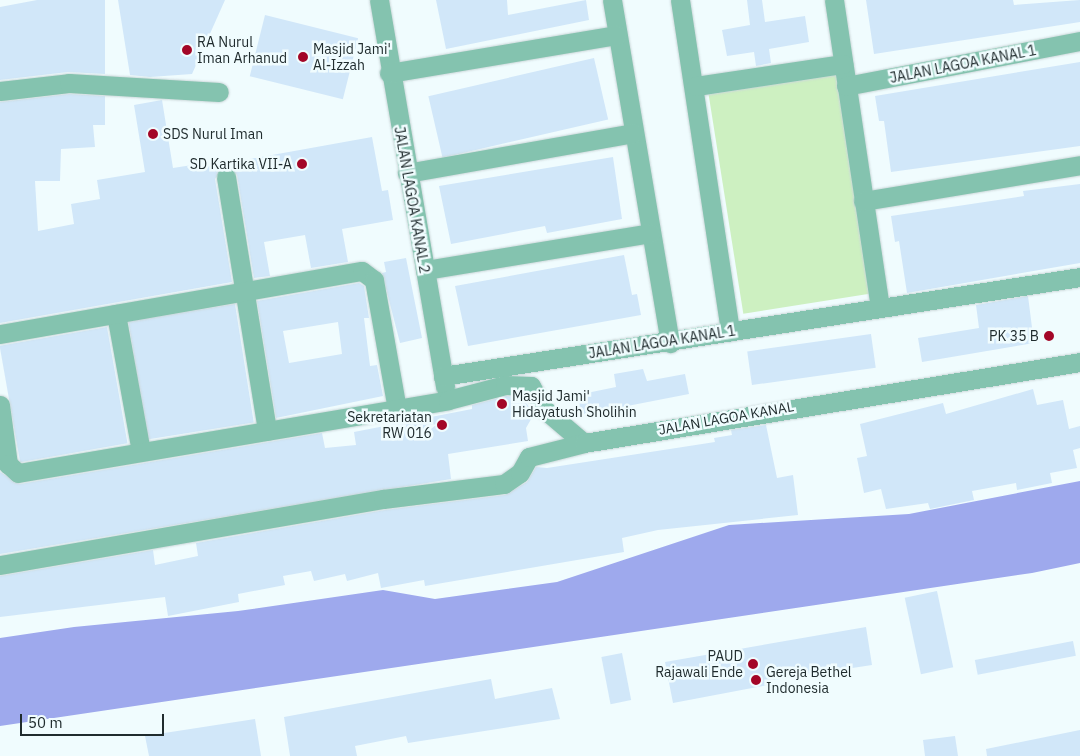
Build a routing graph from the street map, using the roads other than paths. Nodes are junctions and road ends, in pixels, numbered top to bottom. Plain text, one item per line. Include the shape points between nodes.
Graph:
1 (379, 0) edge
2 (612, 0) edge
3 (680, 0) edge
4 (834, 0) edge
5 (617, 35) junction
6 (1080, 41) edge
7 (844, 64) junction
8 (389, 73) junction
9 (696, 86) junction
10 (846, 86) junction
11 (0, 91) edge
12 (219, 92) dead end
13 (634, 133) junction
14 (1080, 165) edge
15 (407, 173) junction
16 (226, 177) dead end
17 (863, 201) junction
18 (650, 233) junction
19 (425, 270) junction
20 (1080, 277) edge
21 (246, 290) junction
22 (880, 307) junction
23 (116, 314) junction
24 (730, 331) junction
25 (0, 334) edge
26 (670, 343) junction
27 (1080, 362) edge
28 (443, 376) junction
29 (448, 400) junction
30 (0, 405) edge
31 (397, 409) junction
32 (268, 430) junction
33 (584, 443) junction
34 (141, 451) junction
35 (0, 565) edge

1 - 8 street, JALAN LAGOA KANAL 2
2 - 5 street
3 - 9 street
4 - 7 street
5 - 8 street
5 - 13 street
6 - 10 street, JALAN LAGOA KANAL 1
7 - 9 street
7 - 10 street
8 - 15 street, JALAN LAGOA KANAL 2
9 - 24 street
10 - 17 street
11 - 12 street via 69,83
13 - 15 street
13 - 18 street
14 - 17 street
15 - 19 street, JALAN LAGOA KANAL 2
16 - 21 street
17 - 22 street
18 - 19 street
18 - 26 street
19 - 28 street, JALAN LAGOA KANAL 2
20 - 22 street, JALAN LAGOA KANAL 1
21 - 23 street
21 - 31 street via 362,271 370,274
21 - 32 street
22 - 24 street, JALAN LAGOA KANAL 1
23 - 25 street
23 - 34 street
24 - 26 street, JALAN LAGOA KANAL 1
26 - 28 street, JALAN LAGOA KANAL 1
27 - 33 street, JALAN LAGOA KANAL
28 - 29 street, JALAN LAGOA KANAL 2
29 - 31 street
29 - 33 street via 505,385 531,386 544,409
30 - 34 street via 8,464 18,473
31 - 32 street
32 - 34 street
33 - 35 street, JALAN LAGOA KANAL via 529,457 520,472 504,484 383,499

